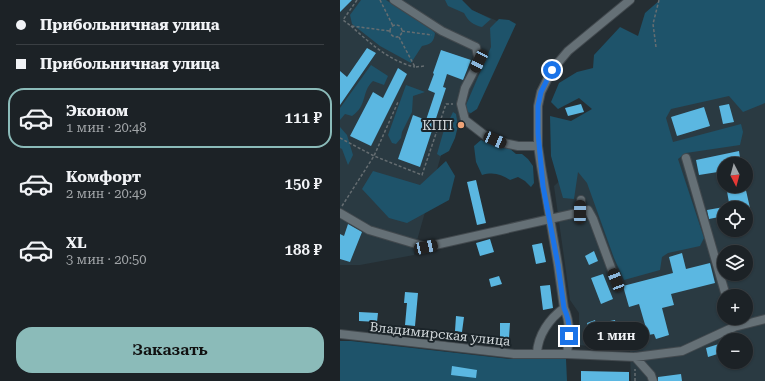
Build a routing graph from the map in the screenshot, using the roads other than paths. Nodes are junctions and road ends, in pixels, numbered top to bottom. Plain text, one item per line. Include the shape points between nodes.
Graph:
1 (394, 0) edge
2 (630, 0) edge
3 (538, 146) junction
4 (686, 158) dead end
5 (581, 200) dead end
6 (580, 212) junction
7 (340, 213) edge
8 (550, 220) junction
9 (616, 280) dead end
10 (724, 289) edge
11 (564, 308) junction
12 (765, 319) edge
13 (734, 327) joint
14 (340, 334) edge
15 (537, 354) junction
16 (567, 354) junction
17 (635, 357) junction
18 (653, 381) edge

1 - 3 street via 442,31 476,47 479,61 465,88 461,104 465,120 487,136 504,144
2 - 3 street via 568,51 552,70 541,92 538,106
3 - 8 street
4 - 10 street
5 - 6 street
6 - 8 street
6 - 9 street via 588,210 593,219
7 - 8 street via 369,230 426,247
8 - 11 street
11 - 15 street via 542,333
11 - 16 street via 570,327
12 - 13 street
13 - 17 street via 682,351
14 - 15 street, Владимирская улица via 486,352
15 - 16 street, Владимирская улица
16 - 17 street
17 - 18 street

